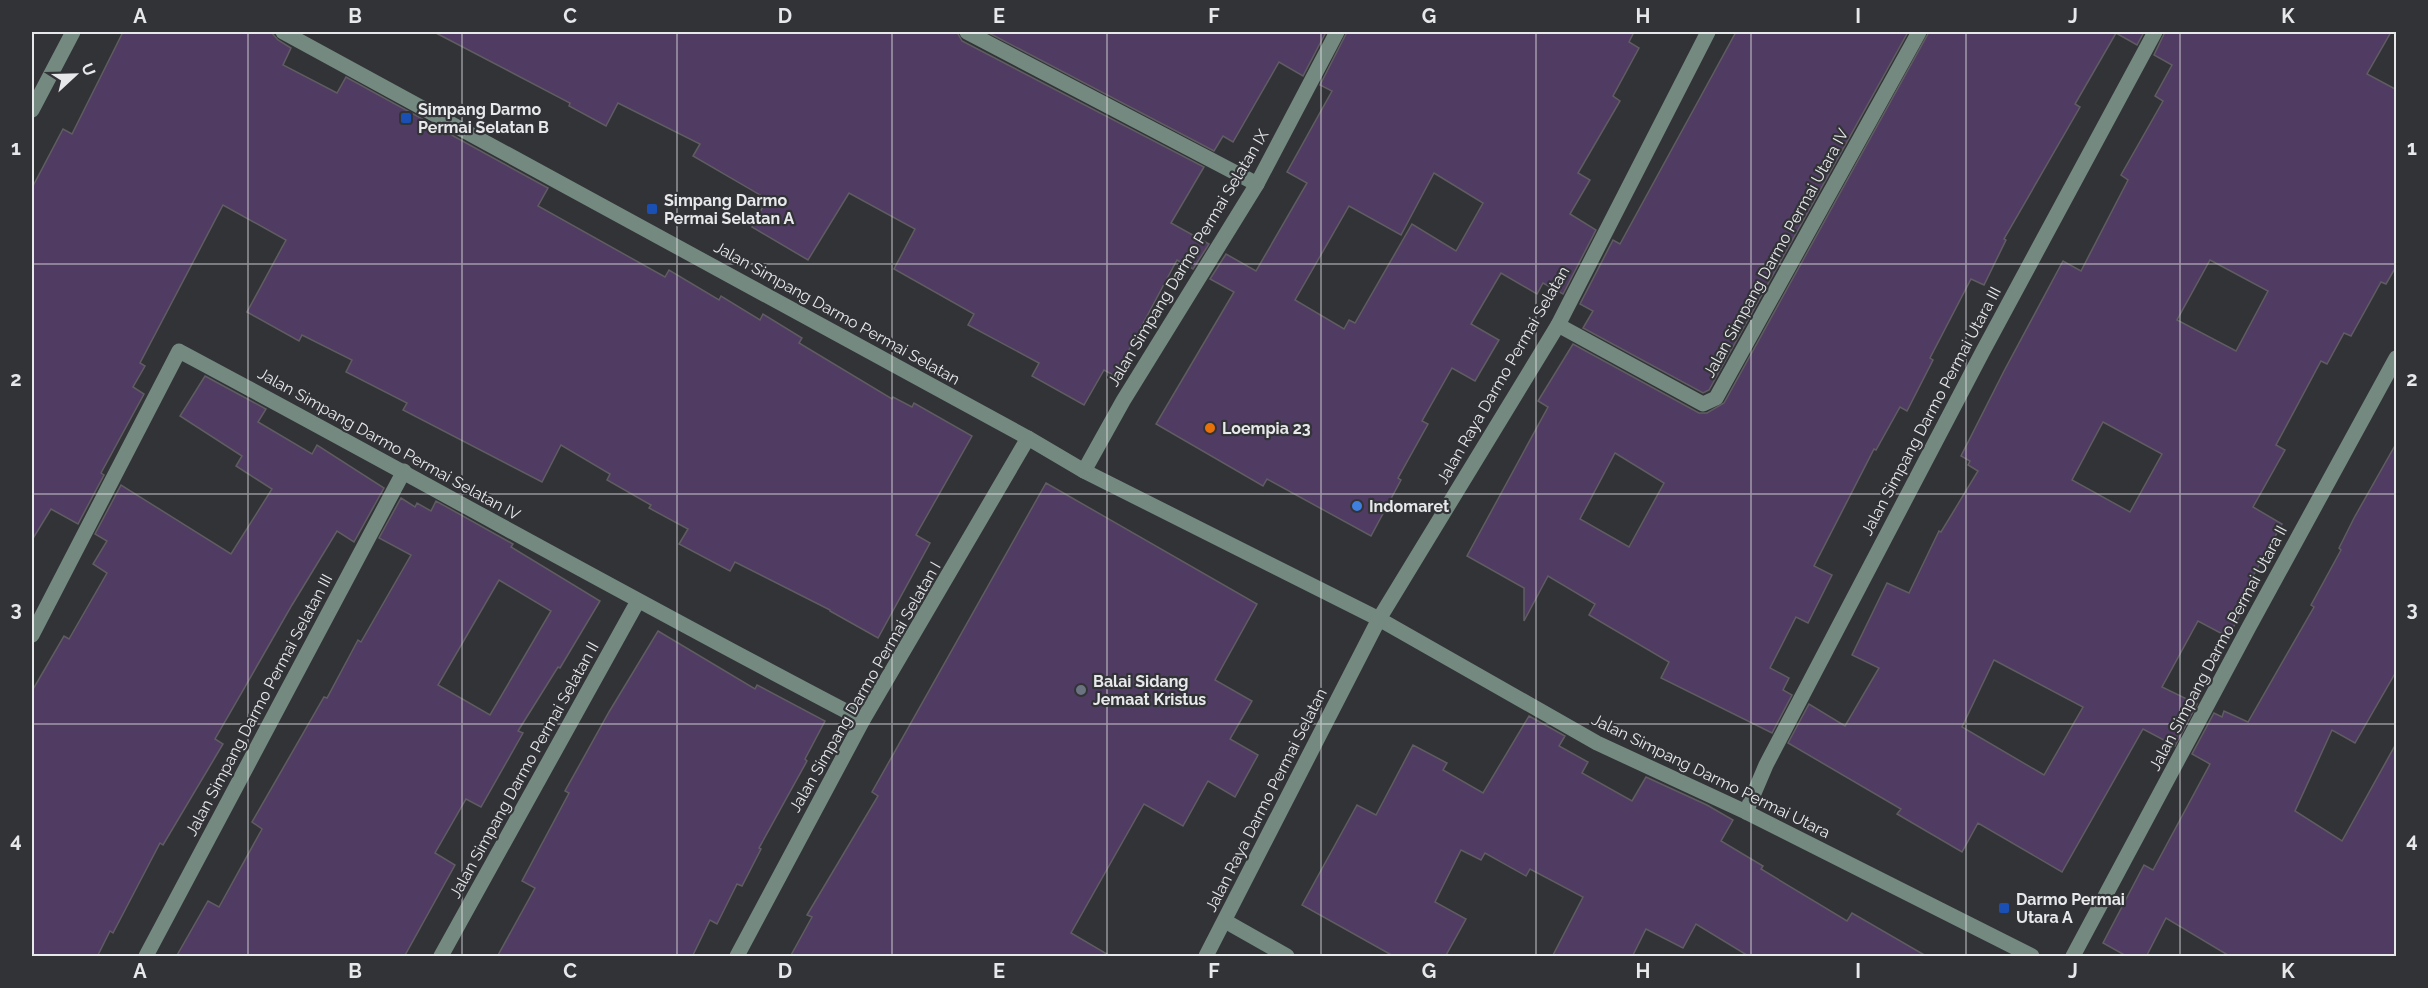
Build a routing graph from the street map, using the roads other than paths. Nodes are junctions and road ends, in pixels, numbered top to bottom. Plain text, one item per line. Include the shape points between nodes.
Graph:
1 (73, 32) edge
2 (283, 32) edge
3 (967, 32) edge
4 (1337, 32) edge
5 (1708, 32) edge
6 (1919, 32) edge
7 (2155, 32) edge
8 (32, 110) edge
9 (1257, 184) junction
10 (1558, 325) junction
11 (2397, 358) edge
12 (1028, 438) junction
13 (404, 471) junction
14 (1084, 471) junction
15 (638, 601) junction
16 (1379, 619) junction
17 (32, 635) edge
18 (864, 720) junction
19 (1746, 812) junction
20 (1225, 921) junction
21 (146, 957) edge
22 (441, 957) edge
23 (737, 957) edge
24 (1206, 957) edge
25 (1287, 957) edge
26 (2032, 957) edge
27 (2073, 957) edge

1 - 8 street
2 - 12 street, Jalan Simpang Darmo Permai Selatan
3 - 9 street
4 - 9 street, Jalan Simpang Darmo Permai Selatan IX
5 - 10 street, Jalan Raya Darmo Permai Selatan
6 - 10 street, Jalan Simpang Darmo Permai Utara IV via 1716,398 1703,404
7 - 19 street, Jalan Simpang Darmo Permai Utara III via 1983,351 1766,765
9 - 14 street, Jalan Simpang Darmo Permai Selatan IX
10 - 16 street, Jalan Raya Darmo Permai Selatan
11 - 27 street, Jalan Simpang Darmo Permai Utara II via 2248,627
12 - 14 street, Jalan Simpang Darmo Permai Selatan
12 - 18 street, Jalan Simpang Darmo Permai Selatan I
13 - 15 street, Jalan Simpang Darmo Permai Selatan IV
13 - 17 street, Jalan Simpang Darmo Permai Selatan IV via 179,351
13 - 21 street, Jalan Simpang Darmo Permai Selatan III
14 - 16 street, Jalan Simpang Darmo Permai Selatan
15 - 18 street, Jalan Simpang Darmo Permai Selatan IV
15 - 22 street, Jalan Simpang Darmo Permai Selatan II
16 - 19 street, Jalan Simpang Darmo Permai Utara via 1597,743
16 - 20 street, Jalan Raya Darmo Permai Selatan
18 - 23 street, Jalan Simpang Darmo Permai Selatan I
19 - 26 street, Jalan Simpang Darmo Permai Utara
20 - 24 street, Jalan Raya Darmo Permai Selatan
20 - 25 street

